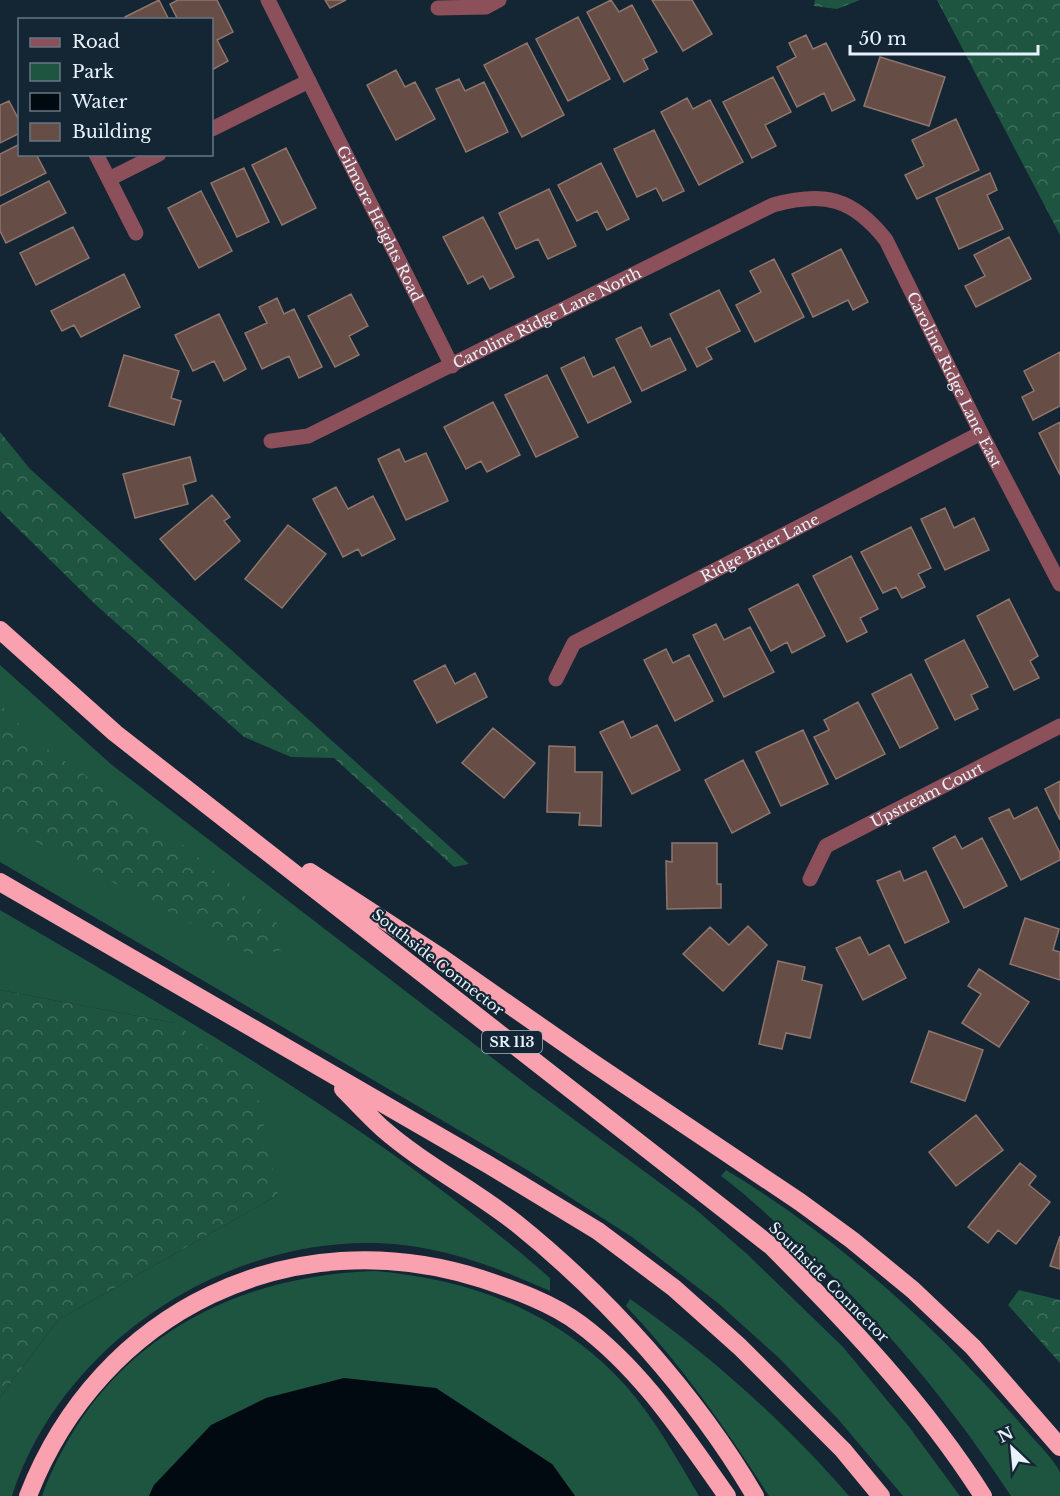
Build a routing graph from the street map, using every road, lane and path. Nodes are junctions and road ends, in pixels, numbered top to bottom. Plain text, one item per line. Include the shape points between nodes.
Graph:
1 (268, 0) edge
2 (499, 0) edge
3 (438, 8) dead end
4 (309, 81) junction
5 (213, 129) edge
6 (97, 156) edge
7 (155, 156) edge
8 (109, 179) junction
9 (826, 199) joint
10 (136, 233) dead end
11 (452, 366) junction
12 (981, 433) junction
13 (271, 441) dead end
14 (1060, 584) edge
15 (0, 630) edge
16 (556, 679) dead end
17 (1060, 726) edge
18 (206, 805) junction
19 (810, 879) dead end
20 (0, 882) edge
21 (325, 1071) junction
22 (686, 1439) junction
23 (1060, 1447) edge
24 (28, 1496) edge
25 (714, 1496) edge
26 (727, 1496) edge
27 (755, 1496) edge
28 (881, 1496) edge
29 (983, 1496) edge

1 - 4 street, Gilmore Heights Road
2 - 3 street via 486,7
4 - 5 street
4 - 11 street, Gilmore Heights Road
6 - 8 street
7 - 8 street
8 - 10 street
9 - 11 street, Caroline Ridge Lane North via 800,197 773,205
9 - 12 street, Caroline Ridge Lane East via 849,206 868,218 886,240
11 - 13 street, Caroline Ridge Lane North via 308,436
12 - 14 street, Caroline Ridge Lane East
12 - 16 street, Ridge Brier Lane via 574,643
15 - 18 highway, Southside Connector / SR 113 via 115,733
17 - 19 street, Upstream Court via 826,846
18 - 23 highway via 439,956 843,1234 913,1290 974,1347
18 - 29 highway, Southside Connector / SR 113 via 771,1246 858,1333 920,1408
20 - 21 highway
21 - 27 highway via 383,1129 516,1223 583,1282 643,1346 708,1426
21 - 28 highway via 598,1231 674,1288 791,1395
22 - 24 highway via 639,1377 580,1324 544,1304 504,1286 424,1264 366,1259 306,1263 248,1278 199,1300 125,1350 88,1390 57,1434
22 - 25 highway
22 - 26 highway

